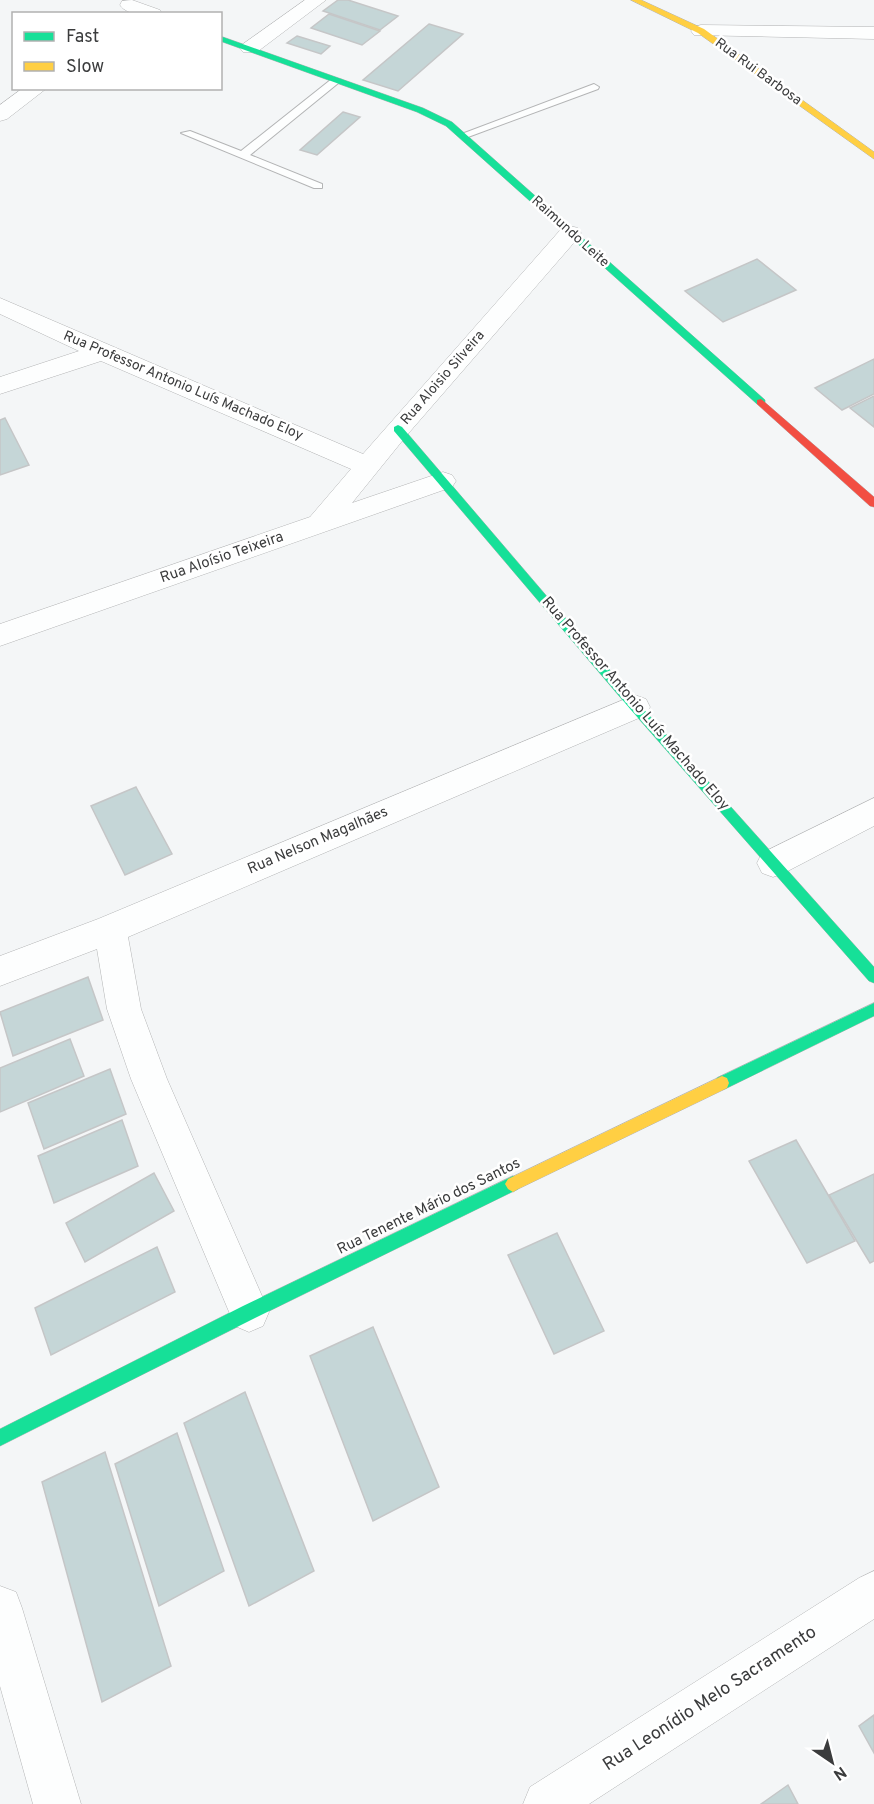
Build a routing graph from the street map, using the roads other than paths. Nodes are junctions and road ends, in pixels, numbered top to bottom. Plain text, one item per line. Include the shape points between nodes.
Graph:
1 (318, 0) edge
2 (635, 0) edge
3 (127, 6) edge
4 (146, 12) edge
5 (701, 31) junction
6 (874, 33) edge
7 (222, 39) edge
8 (250, 48) junction
9 (337, 80) junction
10 (594, 87) dead end
11 (34, 90) edge
12 (0, 115) edge
13 (186, 133) dead end
14 (464, 135) junction
15 (242, 156) junction
16 (874, 156) edge
17 (318, 186) dead end
18 (570, 233) junction
19 (0, 305) edge
20 (102, 352) junction
21 (0, 386) edge
22 (398, 429) junction
23 (368, 466) junction
24 (443, 481) junction
25 (874, 503) edge
26 (319, 525) junction
27 (0, 635) edge
28 (635, 707) junction
29 (874, 812) edge
30 (773, 863) junction
31 (110, 929) junction
32 (0, 971) edge
33 (874, 977) edge
34 (874, 1009) edge
35 (249, 1312) junction
36 (0, 1438) edge
37 (874, 1593) edge
38 (0, 1608) edge
39 (57, 1804) edge
40 (547, 1804) edge

1 - 8 street
2 - 5 street, Rua Rui Barbosa
3 - 4 street
5 - 6 street
5 - 16 street, Rua Rui Barbosa
7 - 8 street, Raimundo Leite
8 - 9 street, Raimundo Leite
9 - 14 street, Raimundo Leite via 420,110
9 - 15 lane
10 - 14 lane
11 - 12 street
13 - 15 lane
14 - 18 street, Raimundo Leite
15 - 17 lane
18 - 22 street, Rua Aloisio Silveira
18 - 25 street, Raimundo Leite
19 - 20 street, Rua Professor Antonio Luís Machado Eloy
20 - 21 street
20 - 23 street, Rua Professor Antonio Luís Machado Eloy
22 - 23 street, Rua Aloisio Silveira
22 - 24 street, Rua Professor Antonio Luís Machado Eloy
23 - 26 street, Rua Aloisio Silveira
24 - 26 street, Rua Aloísio Teixeira
24 - 28 street, Rua Professor Antonio Luís Machado Eloy
26 - 27 street, Rua Aloísio Teixeira
28 - 30 street, Rua Professor Antonio Luís Machado Eloy
28 - 31 street, Rua Nelson Magalhães
29 - 30 street
30 - 33 street, Rua Professor Antonio Luís Machado Eloy
31 - 32 street, Rua Nelson Magalhães
31 - 35 street via 124,1009
34 - 35 street, Rua Tenente Mário dos Santos
35 - 36 street, Rua Tenente Mário dos Santos
37 - 40 street, Rua Leonídio Melo Sacramento
38 - 39 street

